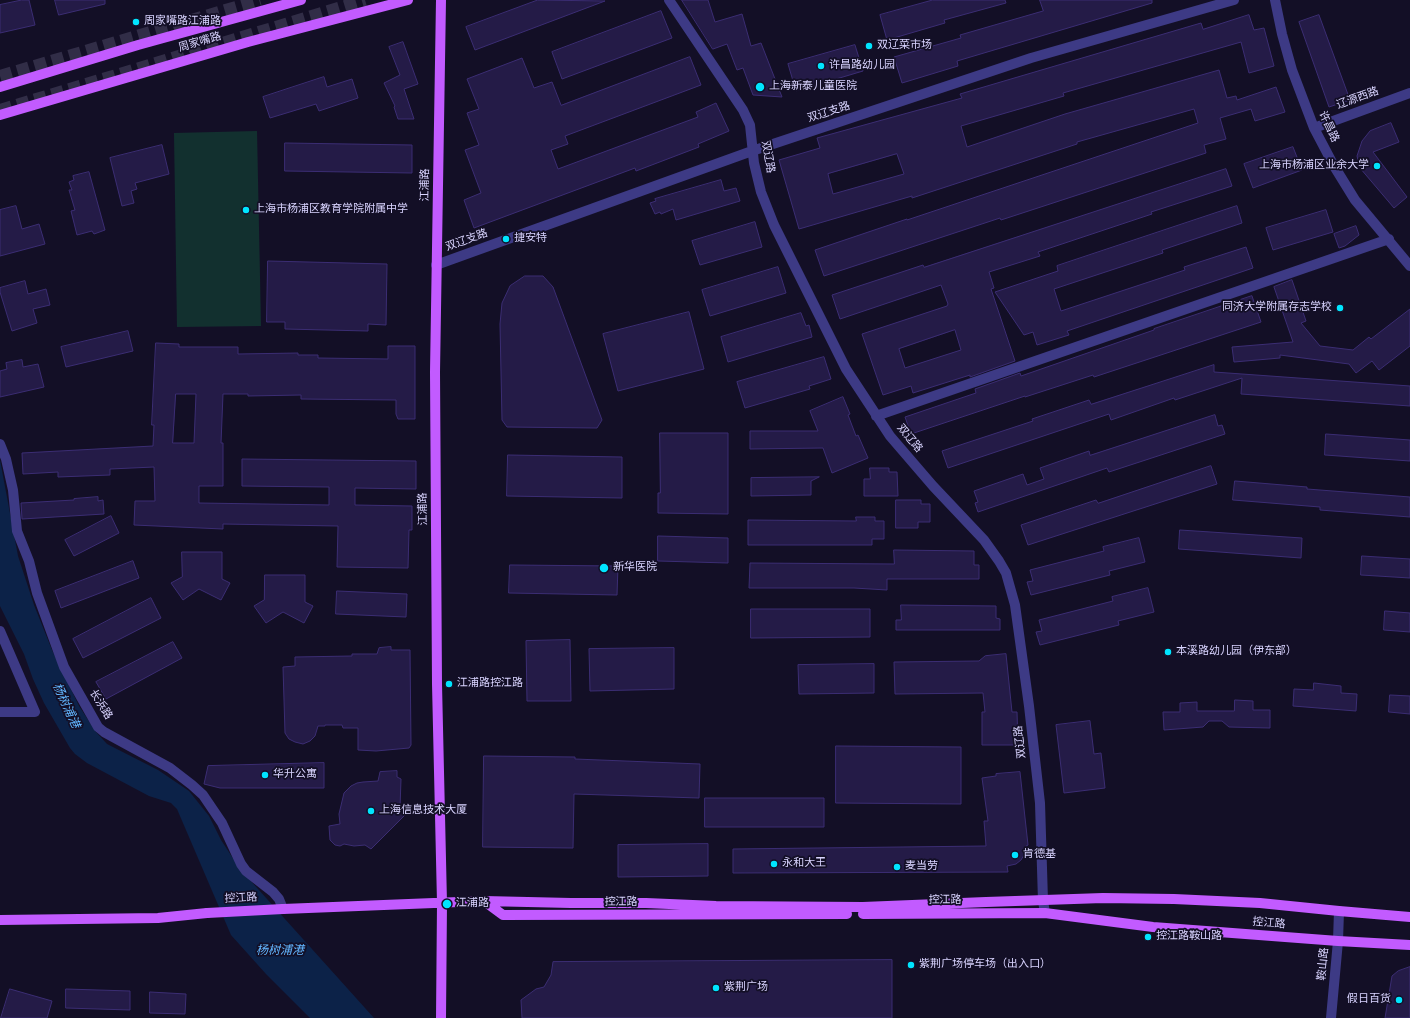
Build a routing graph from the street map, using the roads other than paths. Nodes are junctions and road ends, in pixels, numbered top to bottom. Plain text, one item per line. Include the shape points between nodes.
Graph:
1 (302, 0) edge
2 (408, 0) edge
3 (441, 0) edge
4 (669, 0) edge
5 (1234, 0) edge
6 (1275, 0) edge
7 (0, 87) edge
8 (1410, 93) edge
9 (0, 115) edge
10 (1314, 128) junction
11 (752, 151) junction
12 (1389, 239) junction
13 (436, 265) junction
14 (1410, 266) edge
15 (876, 416) junction
16 (0, 444) edge
17 (0, 631) edge
18 (3, 641) edge
19 (0, 712) edge
20 (484, 901) junction
21 (1043, 901) junction
22 (442, 903) junction
23 (283, 909) junction
24 (1339, 911) junction
25 (1045, 913) junction
26 (1410, 917) edge
27 (0, 920) edge
28 (1338, 941) junction
29 (1410, 946) edge
30 (441, 1018) edge
31 (1331, 1018) edge

1 - 7 main road, 周家嘴路 via 138,45
2 - 9 main road, 周家嘴路 via 248,42
3 - 13 main road, 江浦路
4 - 11 street, 双辽路 via 743,110 750,125
5 - 11 street, 双辽支路 via 1031,58
6 - 10 street, 许昌路 via 1292,70
8 - 10 street, 辽源西路
10 - 12 street, 许昌路 via 1354,200
11 - 13 street, 双辽支路
11 - 15 street, 双辽路 via 761,192 774,225 846,369
12 - 14 street, 许昌路
12 - 15 street
13 - 22 main road, 江浦路 via 435,396
15 - 21 street, 双辽路 via 933,486 984,540 1006,573 1015,605 1030,714 1040,803
16 - 23 street, 长浜路 via 13,490 17,531 29,561 37,593 64,667 98,727 170,768 203,795 222,823 241,864 273,892
17 - 18 street
18 - 19 street via 35,712
20 - 21 main road, 控江路 via 863,907
20 - 22 main road, 控江路
20 - 25 main road, 控江路 via 503,915
21 - 24 main road, 控江路 via 1103,898 1174,899 1260,902
21 - 25 street, 双辽路
22 - 23 main road, 控江路
22 - 30 main road, 江浦路
23 - 27 main road, 控江路, bridge via 158,918
24 - 26 main road, 控江路
24 - 28 street, 鞍山路
25 - 28 main road, 控江路 via 1153,926
28 - 29 main road, 控江路
28 - 31 street, 鞍山路

